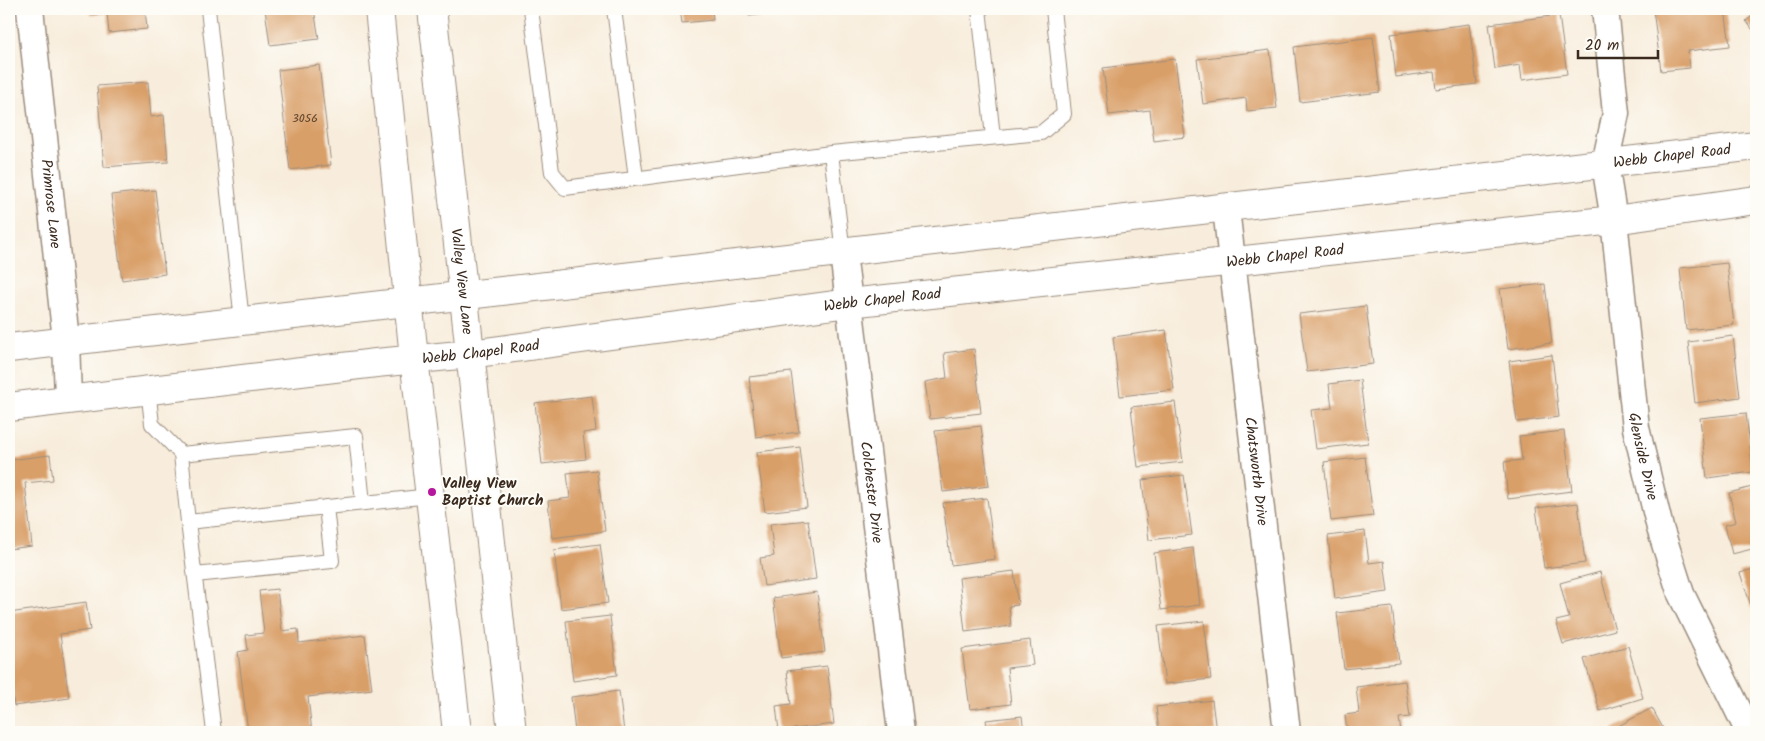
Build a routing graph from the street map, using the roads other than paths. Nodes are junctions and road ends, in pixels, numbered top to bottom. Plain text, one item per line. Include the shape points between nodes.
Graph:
1 (30, 9) edge
2 (208, 9) edge
3 (379, 9) edge
4 (432, 9) edge
5 (531, 9) edge
6 (614, 9) edge
7 (979, 9) edge
8 (1053, 9) edge
9 (1604, 9) edge
10 (993, 137) junction
11 (1756, 146) edge
12 (830, 153) junction
13 (1605, 164) junction
14 (636, 178) junction
15 (1756, 200) edge
16 (1226, 209) junction
17 (1614, 220) junction
18 (843, 253) junction
19 (1232, 261) junction
20 (465, 296) junction
21 (409, 302) junction
22 (849, 303) junction
23 (242, 321) junction
24 (66, 340) junction
25 (9, 348) edge
26 (470, 354) junction
27 (414, 358) junction
28 (148, 389) junction
29 (68, 399) junction
30 (9, 407) edge
31 (181, 454) junction
32 (430, 496) junction
33 (363, 503) junction
34 (326, 507) junction
35 (188, 522) junction
36 (195, 575) junction
37 (214, 732) edge
38 (457, 732) edge
39 (512, 732) edge
40 (901, 732) edge
41 (1286, 732) edge
42 (1749, 732) edge

1 - 24 street, Primrose Lane
2 - 23 lane
3 - 21 main road
4 - 20 main road, Valley View Lane
5 - 14 lane via 552,172 566,188
6 - 14 lane
7 - 10 lane
8 - 10 lane via 1064,114 1041,133
9 - 13 street via 1616,113
10 - 12 lane
11 - 13 main road, Webb Chapel Road
12 - 14 lane
12 - 18 lane
13 - 16 main road, Webb Chapel Road
13 - 17 street, Glenside Drive
15 - 17 main road, Webb Chapel Road
16 - 18 main road, Webb Chapel Road
16 - 19 street, Chatsworth Drive
17 - 19 main road, Webb Chapel Road
17 - 42 street, Glenside Drive via 1636,428 1660,528 1681,594
18 - 20 main road, Webb Chapel Road
18 - 22 street, Colchester Drive
19 - 22 main road, Webb Chapel Road
19 - 41 street, Chatsworth Drive
20 - 21 main road, Webb Chapel Road
20 - 26 main road, Valley View Lane
21 - 23 main road, Webb Chapel Road
21 - 27 main road
22 - 26 main road, Webb Chapel Road
22 - 40 street, Colchester Drive
23 - 24 main road, Webb Chapel Road
24 - 25 main road, Webb Chapel Road
24 - 29 street, Primrose Lane
26 - 27 main road, Webb Chapel Road
26 - 39 main road, Valley View Lane
27 - 28 main road, Webb Chapel Road
27 - 32 main road
28 - 29 main road, Webb Chapel Road
28 - 31 lane via 152,424
29 - 30 main road, Webb Chapel Road
31 - 33 lane via 356,436
31 - 35 lane
32 - 33 lane
32 - 38 main road
33 - 34 lane
34 - 35 lane
34 - 36 lane via 332,561
35 - 36 lane
36 - 37 lane

